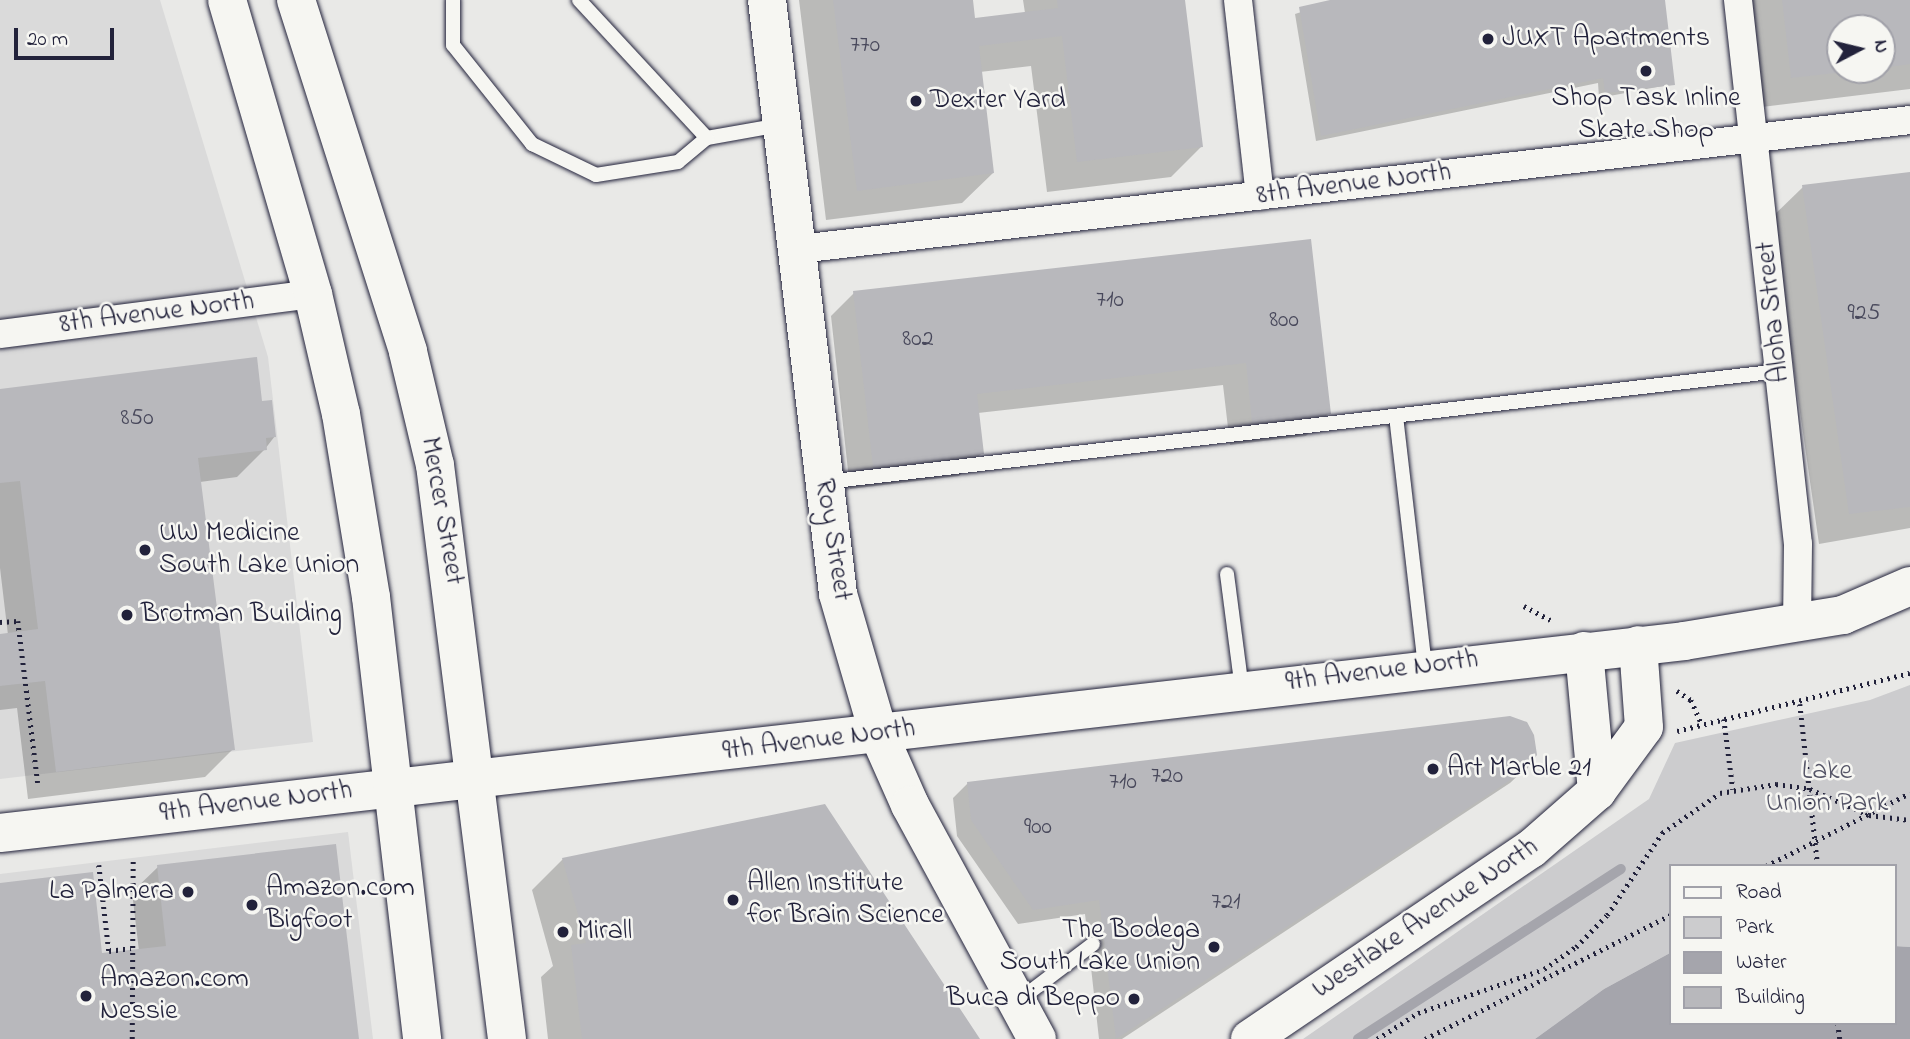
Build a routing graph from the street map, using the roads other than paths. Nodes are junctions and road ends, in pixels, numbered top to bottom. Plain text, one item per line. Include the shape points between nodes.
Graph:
1 (227, 0) edge
2 (296, 0) edge
3 (453, 0) edge
4 (579, 0) edge
5 (767, 0) edge
6 (1238, 0) edge
7 (1738, 0) edge
8 (1910, 120) edge
9 (782, 125) junction
10 (1756, 137) junction
11 (707, 138) junction
12 (1261, 196) junction
13 (799, 249) junction
14 (313, 294) junction
15 (0, 334) edge
16 (1780, 371) junction
17 (1396, 416) junction
18 (823, 482) junction
19 (1227, 574) dead end
20 (1910, 586) edge
21 (1797, 624) junction
22 (1638, 645) junction
23 (1584, 651) junction
24 (1425, 666) junction
25 (1242, 690) junction
26 (878, 734) junction
27 (477, 779) junction
28 (392, 787) junction
29 (1597, 791) junction
30 (0, 833) edge
31 (1093, 944) dead end
32 (1017, 1002) junction
33 (422, 1039) edge
34 (507, 1039) edge
35 (1037, 1039) edge
36 (1250, 1039) edge

1 - 14 main road
2 - 27 main road, Mercer Street via 422,408 445,522
3 - 11 lane via 453,45 532,144 596,175 678,162
4 - 11 lane
5 - 9 main road, Roy Street
6 - 12 street
7 - 10 street, Aloha Street
8 - 10 street, 8th Avenue North
9 - 11 lane
9 - 13 main road, Roy Street
10 - 12 street, 8th Avenue North
10 - 16 street, Aloha Street
12 - 13 street, 8th Avenue North
13 - 18 main road, Roy Street
14 - 15 street, 8th Avenue North
14 - 28 main road via 358,514
16 - 17 lane
16 - 21 street, Aloha Street via 1798,544
17 - 18 lane
17 - 24 lane
18 - 26 main road, Roy Street via 838,594
19 - 25 lane
20 - 21 main road via 1843,615
21 - 22 main road
22 - 23 main road, 9th Avenue North
22 - 29 main road, Westlake Avenue North via 1644,727
23 - 24 main road, 9th Avenue North
23 - 29 main road
24 - 25 main road, 9th Avenue North
25 - 26 main road, 9th Avenue North
26 - 27 main road, 9th Avenue North
26 - 32 main road, Roy Street
27 - 28 main road, 9th Avenue North
27 - 34 main road, Mercer Street
28 - 30 main road, 9th Avenue North
28 - 33 main road
29 - 36 main road, Westlake Avenue North via 1531,849
31 - 32 lane
32 - 35 main road, Roy Street

